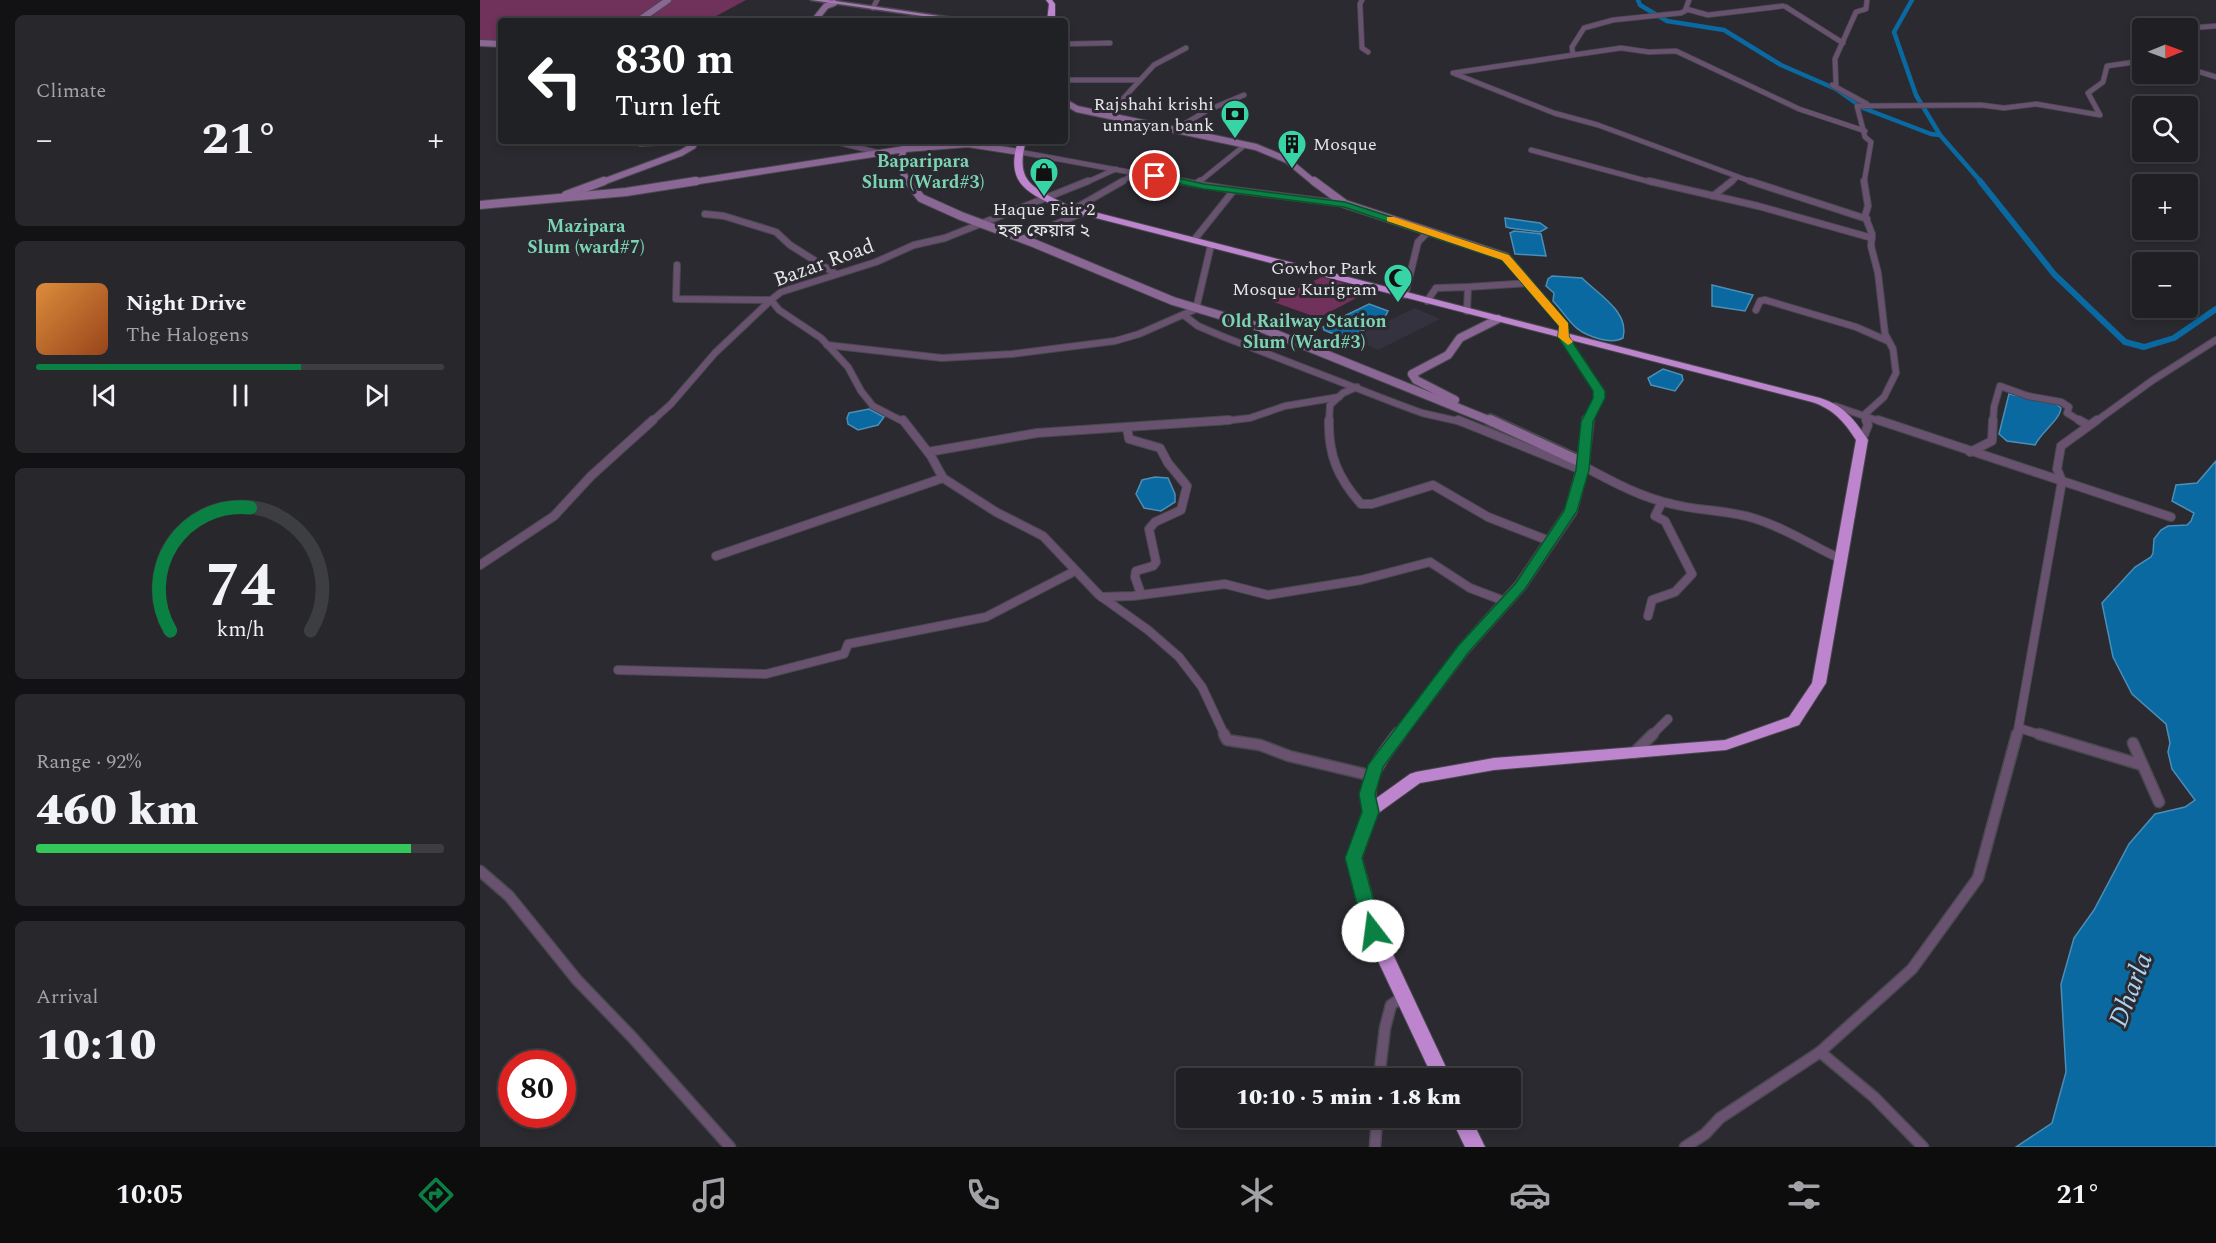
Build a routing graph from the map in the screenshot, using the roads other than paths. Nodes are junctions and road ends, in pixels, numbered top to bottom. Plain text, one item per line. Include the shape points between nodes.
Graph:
1 (668, 0) edge
2 (814, 0) edge
3 (877, 0) edge
4 (1049, 0) edge
5 (1362, 0) edge
6 (1689, 0) edge
7 (1867, 0) edge
8 (824, 3) edge
9 (873, 8) junction
10 (1686, 9) junction
11 (642, 18) edge
12 (816, 18) edge
13 (948, 18) edge
14 (1051, 18) edge
15 (2216, 26) edge
16 (2198, 27) edge
17 (480, 43) edge
18 (1110, 43) dead end
19 (1843, 43) junction
20 (498, 44) edge
21 (1068, 44) edge
22 (1186, 48) dead end
23 (1368, 52) dead end
24 (1573, 55) junction
25 (2132, 62) edge
26 (2198, 71) edge
27 (2216, 77) edge
28 (1068, 80) edge
29 (1140, 80) junction
30 (1244, 95) dead end
31 (1068, 104) edge
32 (1872, 105) junction
33 (1108, 115) junction
34 (1174, 130) junction
35 (1865, 131) junction
36 (644, 144) edge
37 (694, 144) edge
38 (844, 144) edge
39 (906, 145) edge
40 (1245, 145) junction
41 (1021, 146) edge
42 (1531, 150) dead end
43 (640, 152) dead end
44 (880, 153) junction
45 (1116, 169) junction
46 (1135, 172) junction
47 (1737, 177) junction
48 (1196, 184) junction
49 (1234, 190) junction
50 (1713, 196) junction
51 (1047, 198) junction
52 (554, 199) junction
53 (1345, 204) junction
54 (480, 205) edge
55 (1079, 210) junction
56 (705, 214) dead end
57 (1867, 219) junction
58 (982, 224) junction
59 (1429, 231) junction
60 (1872, 238) junction
61 (1022, 239) junction
62 (1194, 240) junction
63 (1211, 244) junction
64 (676, 265) dead end
65 (836, 274) junction
66 (1529, 283) junction
67 (1468, 287) junction
68 (1405, 295) junction
69 (771, 300) junction
70 (1427, 301) junction
71 (1196, 309) junction
72 (1756, 310) dead end
73 (1467, 312) junction
74 (1185, 316) junction
75 (1498, 320) junction
76 (1564, 337) junction
77 (2216, 340) edge
78 (1888, 341) junction
79 (827, 345) junction
80 (1357, 387) junction
81 (1339, 397) junction
82 (1835, 406) junction
83 (1864, 415) junction
84 (1492, 421) junction
85 (2088, 425) junction
86 (1127, 428) junction
87 (1862, 440) junction
88 (928, 452) junction
89 (1970, 452) junction
90 (1583, 467) junction
91 (943, 478) junction
92 (2062, 481) junction
93 (1662, 502) junction
94 (2171, 517) dead end
95 (1552, 542) junction
96 (716, 556) dead end
97 (1841, 559) junction
98 (480, 565) edge
99 (1075, 571) junction
100 (1141, 594) junction
101 (1102, 597) junction
102 (1507, 602) junction
103 (1648, 616) dead end
104 (618, 670) dead end
105 (1668, 719) dead end
106 (2019, 728) junction
107 (2133, 743) dead end
108 (1634, 753) junction
109 (2142, 765) junction
110 (1372, 776) junction
111 (2159, 802) dead end
112 (1370, 812) junction
113 (480, 871) edge
114 (1404, 996) junction
115 (1820, 1052) junction
116 (1380, 1068) edge
117 (1437, 1068) edge
118 (1376, 1128) edge
119 (1465, 1128) edge
120 (730, 1147) edge
121 (1375, 1147) edge
122 (1474, 1147) edge
123 (1685, 1147) edge
124 (1923, 1147) edge

1 - 11 street
2 - 8 main road
3 - 9 street
4 - 14 highway
5 - 23 street via 1362,48
6 - 10 street
7 - 19 street via 1866,9 1856,12
8 - 9 main road
8 - 12 street
9 - 13 main road
10 - 19 street via 1708,15 1784,7
10 - 24 street via 1681,14 1584,28 1572,47
15 - 16 street
17 - 20 street
18 - 21 street
19 - 32 street via 1835,59 1834,85
22 - 29 street via 1158,62
24 - 35 street via 1621,48 1676,51 1799,109
24 - 47 street via 1453,73
25 - 32 street via 2107,66 2103,82 2088,93 2100,115 2048,104 2004,108
26 - 27 street
28 - 29 street
29 - 33 street
30 - 34 street
31 - 33 street
32 - 35 street via 1856,107
33 - 34 street
34 - 40 street
35 - 57 street via 1871,148 1864,181
36 - 43 street
37 - 52 street via 681,153
38 - 44 street
39 - 41 street
39 - 44 street
39 - 58 street via 901,155 901,173 921,198
40 - 48 street
40 - 53 street via 1277,154
41 - 45 street
41 - 51 highway via 1017,164 1021,177 1032,190
42 - 50 street
44 - 52 street via 626,192
45 - 46 street
45 - 51 street, Bazar Road
46 - 48 street
46 - 55 street
47 - 50 street
47 - 57 street
48 - 49 street
49 - 53 street
49 - 62 street
50 - 60 street
51 - 55 highway
51 - 58 street, Bazar Road
52 - 54 street
53 - 59 street
55 - 61 street
55 - 62 highway
56 - 65 street via 776,232
57 - 60 street
58 - 61 street
58 - 65 street, Bazar Road
59 - 66 street via 1506,257
59 - 68 street via 1418,242
60 - 78 street
61 - 71 street
62 - 63 highway
63 - 68 highway
63 - 71 street
64 - 69 street via 676,299
65 - 69 street, Bazar Road via 781,292
66 - 67 street
66 - 76 street via 1564,325
67 - 70 street via 1437,288
67 - 73 street
68 - 70 highway
69 - 79 street, Bazar Road
69 - 98 street via 554,516
70 - 73 highway
71 - 74 street
71 - 84 street via 1256,326
72 - 78 street via 1760,301 1765,300 1856,327
73 - 75 highway
74 - 79 street via 1114,341 975,358
74 - 80 street via 1198,326
75 - 76 highway
75 - 84 street via 1460,338 1448,355 1412,374 1416,380
76 - 82 highway
76 - 90 street via 1599,391 1587,422
77 - 85 street
78 - 83 street via 1893,349 1894,380 1874,408
79 - 88 street, Bazar Road via 873,406 903,420
80 - 81 street
80 - 90 street
81 - 86 street via 1285,406 1250,418
81 - 95 street via 1330,405 1329,454 1340,478 1361,504 1433,485 1488,518
82 - 83 street
82 - 87 highway
83 - 87 street via 1868,425
83 - 89 street
84 - 90 street
85 - 89 street via 2068,415 2069,407 2061,402 2000,386 1992,441
85 - 92 street via 2061,446 2057,469
86 - 88 street via 1029,434
86 - 100 street via 1129,439 1160,448 1186,486 1179,512 1155,521 1149,529 1156,562 1136,571
87 - 97 highway
88 - 91 street, Bazar Road
89 - 92 street
90 - 93 street
90 - 95 street via 1571,511
91 - 96 street
91 - 99 street via 996,512 1044,536
92 - 94 street
92 - 106 street
93 - 97 street via 1750,517 1788,530
93 - 103 street via 1655,516 1665,522 1692,574 1682,588 1652,600
95 - 102 street
97 - 108 highway via 1819,683 1794,721 1726,745
99 - 101 street
99 - 104 street via 986,617 848,644 844,654 766,674
100 - 101 street
100 - 102 street via 1225,584 1268,595 1361,580 1430,562 1470,588
101 - 110 street via 1179,657 1202,687 1227,740 1260,745
102 - 110 street via 1463,650 1393,741
105 - 108 street
106 - 109 street
106 - 115 street via 1978,878 1912,969
107 - 109 street
108 - 112 highway via 1494,764 1416,778
109 - 111 street
110 - 112 street via 1367,794
112 - 114 highway via 1354,858 1373,931
113 - 120 street via 509,896 576,980 632,1036
114 - 116 street via 1391,1005
114 - 117 highway
115 - 123 street via 1720,1118
115 - 124 street via 1860,1084
118 - 121 street
119 - 122 highway

